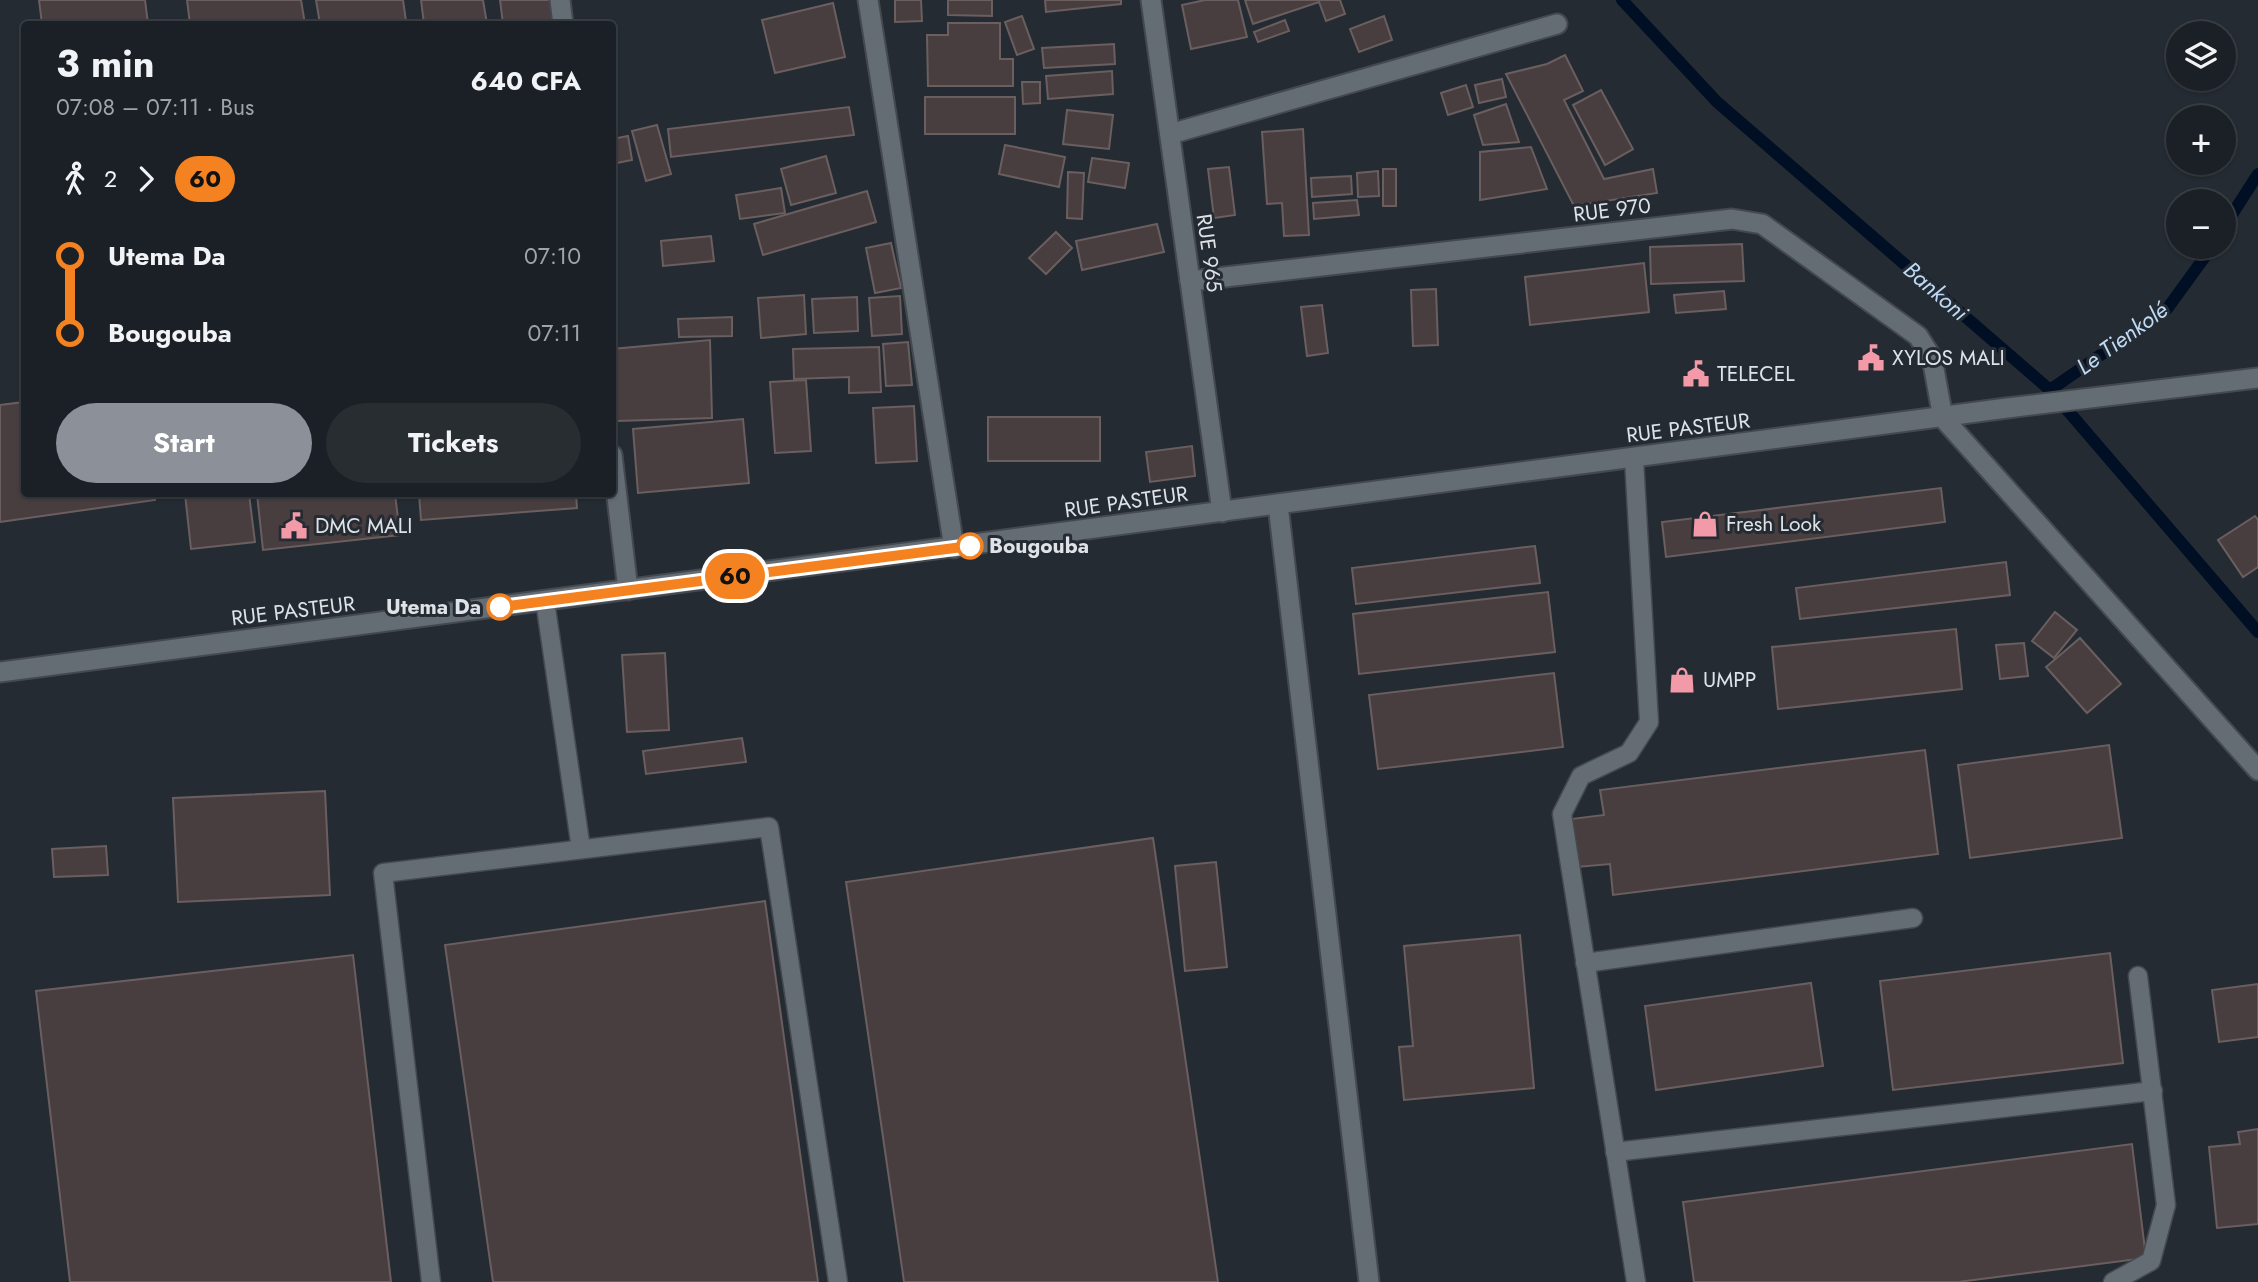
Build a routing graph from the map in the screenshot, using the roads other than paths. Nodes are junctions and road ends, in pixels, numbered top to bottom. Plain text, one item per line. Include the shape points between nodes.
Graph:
1 (560, 0) edge
2 (868, 0) edge
3 (1151, 0) edge
4 (563, 21) edge
5 (1557, 24) dead end
6 (1170, 134) junction
7 (1190, 281) junction
8 (2258, 378) edge
9 (1943, 418) junction
10 (1634, 458) junction
11 (616, 489) edge
12 (1278, 505) junction
13 (1223, 512) junction
14 (954, 548) junction
15 (628, 590) junction
16 (545, 601) junction
17 (0, 672) edge
18 (2258, 769) edge
19 (581, 849) junction
20 (1913, 918) dead end
21 (1585, 963) junction
22 (2138, 976) dead end
23 (2152, 1091) junction
24 (1615, 1152) junction
25 (431, 1282) edge
26 (838, 1282) edge
27 (1369, 1282) edge
28 (1636, 1282) edge
29 (2113, 1282) edge

1 - 4 street
2 - 14 street
3 - 6 street, RUE 965
5 - 6 street
6 - 7 street, RUE 965
7 - 9 street, RUE 970 via 1732,219 1752,222 1762,224 1918,336 1932,358
7 - 13 street, RUE 965
8 - 9 street, RUE PASTEUR
9 - 10 street, RUE PASTEUR
9 - 18 street
10 - 12 street, RUE PASTEUR
10 - 21 lane via 1649,722 1629,753 1581,776 1562,814
11 - 15 street
12 - 13 street, RUE PASTEUR
12 - 27 street
13 - 14 street, RUE PASTEUR
14 - 15 street, RUE PASTEUR
15 - 16 street, RUE PASTEUR
16 - 17 street, RUE PASTEUR
16 - 19 lane
19 - 25 lane via 383,873
19 - 26 lane via 769,827
20 - 21 lane
21 - 24 lane
22 - 23 lane
23 - 24 lane
23 - 29 lane via 2166,1205 2151,1261
24 - 28 lane

